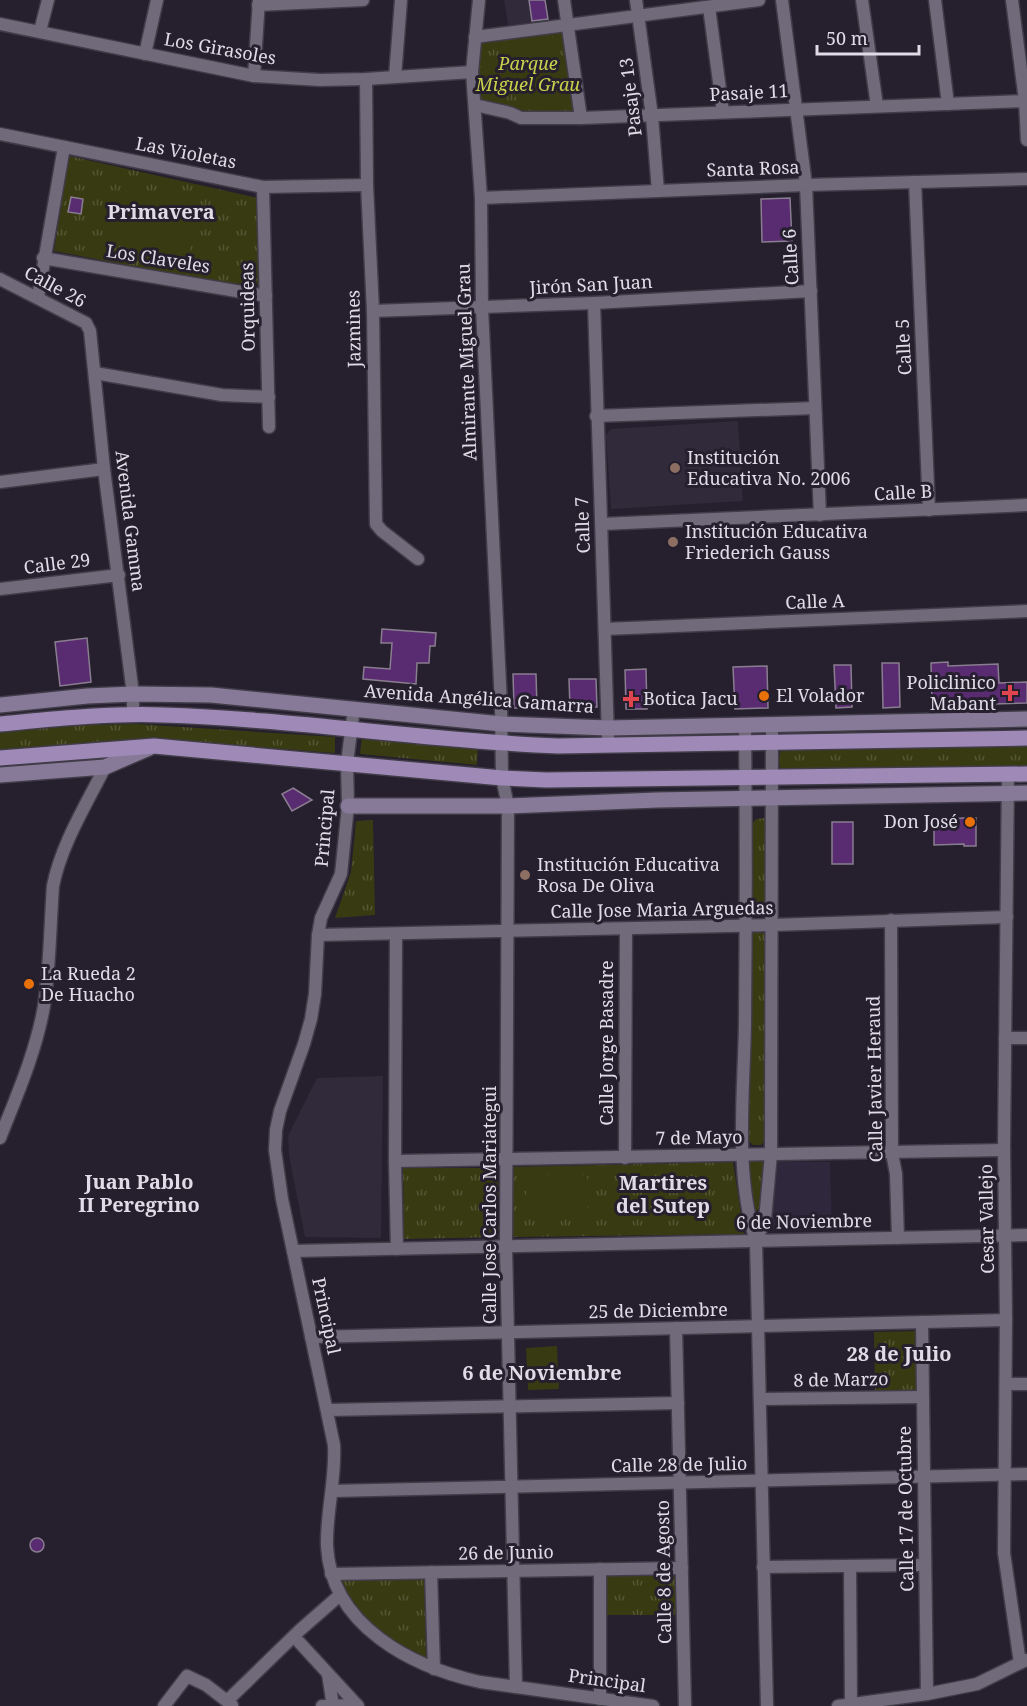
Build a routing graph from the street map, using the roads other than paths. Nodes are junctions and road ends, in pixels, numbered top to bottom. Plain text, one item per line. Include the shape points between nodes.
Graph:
1 (48, 0) edge
2 (157, 0) edge
3 (363, 0) edge
4 (400, 0) edge
5 (479, 0) edge
6 (564, 0) edge
7 (636, 0) edge
8 (759, 0) edge
9 (782, 0) edge
10 (862, 0) edge
11 (935, 0) edge
12 (1012, 0) edge
13 (331, 1) edge
14 (258, 3) edge
15 (708, 7) junction
16 (639, 16) junction
17 (0, 24) edge
18 (567, 24) junction
19 (40, 31) junction
20 (476, 37) junction
21 (1022, 38) edge
22 (146, 54) junction
23 (472, 72) junction
24 (254, 76) junction
25 (395, 76) junction
26 (366, 79) junction
27 (1026, 101) edge
28 (948, 104) junction
29 (475, 105) junction
30 (877, 106) junction
31 (797, 109) junction
32 (723, 112) junction
33 (652, 116) junction
34 (581, 118) junction
35 (0, 134) edge
36 (1027, 140) edge
37 (64, 147) junction
38 (1027, 179) edge
39 (915, 182) junction
40 (367, 185) junction
41 (806, 185) junction
42 (263, 187) junction
43 (658, 191) junction
44 (481, 198) junction
45 (43, 258) junction
46 (0, 279) edge
47 (811, 291) junction
48 (266, 296) junction
49 (38, 297) junction
50 (594, 303) junction
51 (482, 308) junction
52 (373, 311) junction
53 (90, 331) joint
54 (95, 373) junction
55 (268, 397) junction
56 (815, 408) junction
57 (596, 416) junction
58 (269, 427) dead end
59 (104, 469) junction
60 (0, 482) edge
61 (1027, 506) edge
62 (929, 510) junction
63 (820, 514) junction
64 (602, 524) junction
65 (418, 559) dead end
66 (119, 575) junction
67 (0, 589) edge
68 (1027, 611) edge
69 (605, 629) junction
70 (133, 694) junction
71 (0, 705) edge
72 (354, 708) junction
73 (133, 715) junction
74 (1027, 719) edge
75 (0, 724) edge
76 (502, 724) junction
77 (772, 724) junction
78 (745, 725) junction
79 (608, 728) junction
80 (351, 729) junction
81 (1027, 738) edge
82 (772, 742) junction
83 (745, 743) junction
84 (501, 744) junction
85 (154, 746) junction
86 (608, 746) junction
87 (0, 758) edge
88 (346, 763) junction
89 (105, 767) junction
90 (1008, 774) junction
91 (1027, 774) edge
92 (0, 775) edge
93 (502, 778) junction
94 (746, 778) junction
95 (773, 778) junction
96 (1027, 793) edge
97 (1008, 794) junction
98 (773, 798) junction
99 (746, 799) junction
100 (348, 806) junction
101 (508, 806) junction
102 (1007, 917) junction
103 (891, 920) junction
104 (773, 925) junction
105 (746, 926) junction
106 (626, 929) junction
107 (508, 932) junction
108 (396, 934) junction
109 (318, 935) junction
110 (1005, 1038) junction
111 (1027, 1038) edge
112 (0, 1138) edge
113 (1004, 1150) junction
114 (892, 1152) junction
115 (771, 1154) junction
116 (743, 1155) junction
117 (625, 1158) junction
118 (507, 1159) junction
119 (395, 1161) junction
120 (1004, 1235) junction
121 (1027, 1235) edge
122 (898, 1238) junction
123 (756, 1241) junction
124 (506, 1246) junction
125 (397, 1249) junction
126 (293, 1251) junction
127 (1006, 1320) junction
128 (922, 1322) junction
129 (759, 1326) junction
130 (676, 1328) junction
131 (508, 1332) junction
132 (311, 1337) junction
133 (1006, 1384) junction
134 (1027, 1384) edge
135 (922, 1397) junction
136 (761, 1399) junction
137 (678, 1403) junction
138 (509, 1408) junction
139 (328, 1410) junction
140 (1027, 1474) edge
141 (1006, 1475) junction
142 (923, 1477) junction
143 (762, 1481) junction
144 (680, 1483) junction
145 (512, 1487) junction
146 (332, 1491) junction
147 (924, 1564) junction
148 (850, 1566) junction
149 (764, 1567) junction
150 (682, 1568) junction
151 (600, 1569) junction
152 (513, 1571) junction
153 (430, 1572) junction
154 (331, 1574) junction
155 (340, 1595) junction
156 (299, 1642) dead end
157 (1024, 1661) edge
158 (434, 1669) junction
159 (328, 1674) junction
160 (516, 1687) junction
161 (927, 1694) junction
162 (600, 1699) junction
163 (230, 1703) edge
164 (164, 1706) edge
165 (322, 1706) edge
166 (333, 1706) edge
167 (358, 1706) edge
168 (653, 1706) edge
169 (685, 1706) edge
170 (767, 1706) edge
171 (844, 1706) edge

1 - 19 street
2 - 22 street
3 - 13 street
4 - 25 street
5 - 20 street, Almirante Miguel Grau
6 - 18 street
7 - 16 street, Pasaje 13
8 - 15 street
9 - 31 street, Calle 6
10 - 30 street
11 - 28 street
12 - 21 street
13 - 14 street
14 - 24 street
15 - 16 street
15 - 32 street
16 - 18 street
16 - 33 street, Pasaje 13
17 - 19 street, Los Girasoles
18 - 20 street
18 - 34 street
19 - 22 street, Los Girasoles
20 - 23 street, Almirante Miguel Grau
21 - 27 street
22 - 24 street, Los Girasoles
23 - 25 street, Los Girasoles
23 - 29 street, Almirante Miguel Grau
24 - 26 street, Los Girasoles
25 - 26 street, Los Girasoles
26 - 40 street, Jazmines
27 - 28 street, Pasaje 11
27 - 36 street
28 - 30 street, Pasaje 11
29 - 34 street, Pasaje 11 via 521,118
29 - 44 street, Almirante Miguel Grau
30 - 31 street, Pasaje 11
31 - 32 street, Pasaje 11
31 - 41 street, Calle 6
32 - 33 street, Pasaje 11
33 - 34 street, Pasaje 11
33 - 43 street, Pasaje 13
35 - 37 street, Las Violetas
37 - 42 street, Las Violetas
37 - 45 street
38 - 39 street, Santa Rosa
39 - 41 street, Santa Rosa
39 - 62 street, Calle 5
40 - 42 street, Las Violetas
40 - 52 street, Jazmines
41 - 43 street, Santa Rosa
41 - 47 street, Calle 6
42 - 48 street, Orquideas
43 - 44 street, Santa Rosa
44 - 51 street, Almirante Miguel Grau
45 - 48 street, Los Claveles
45 - 49 street
46 - 49 street, Calle 26
47 - 50 street, Jirón San Juan
47 - 56 street, Calle 6
48 - 55 street, Orquideas
49 - 53 street, Calle 26 via 86,323
50 - 51 street, Jirón San Juan
50 - 57 street, Calle 7
51 - 52 street, Jirón San Juan
51 - 76 street, Almirante Miguel Grau
52 - 65 street, Jazmines via 376,524
53 - 54 street, Avenida Gamma
54 - 55 street via 222,395
54 - 59 street, Avenida Gamma
55 - 58 street, Orquideas
56 - 57 street
56 - 63 street, Calle 6
57 - 64 street, Calle 7
59 - 60 street
59 - 66 street, Avenida Gamma
61 - 62 street, Calle B
62 - 63 street, Calle B
63 - 64 street, Calle B
64 - 69 street, Calle 7
66 - 67 street, Calle 29
66 - 70 street, Avenida Gamma
68 - 69 street, Calle A
69 - 79 street, Calle 7
70 - 71 main road, Avenida Angélica Gamarra
70 - 72 main road, Avenida Angélica Gamarra via 211,695
70 - 73 street, Avenida Gamma
72 - 76 main road, Avenida Angélica Gamarra
72 - 80 street, Principal
73 - 75 main road
73 - 80 main road
74 - 77 main road, Avenida Angélica Gamarra
76 - 79 main road, Avenida Angélica Gamarra
76 - 84 street, Calle Jose Carlos Mariategui
77 - 78 main road, Avenida Angélica Gamarra
77 - 82 street
78 - 79 main road, Avenida Angélica Gamarra
78 - 83 street
79 - 86 street, Calle 7
80 - 84 main road
80 - 88 street, Principal
81 - 82 main road
82 - 83 main road
82 - 95 street
83 - 86 main road
83 - 94 street
84 - 86 main road
84 - 93 street, Calle Jose Carlos Mariategui
85 - 87 main road
85 - 88 main road
85 - 89 main road
88 - 93 main road
88 - 100 street, Principal
89 - 92 main road
89 - 112 street via 56,872 39,1031
90 - 91 main road
90 - 95 main road
90 - 97 street, Cesar Vallejo
93 - 94 main road
93 - 101 street, Calle Jose Carlos Mariategui
94 - 95 main road
94 - 99 street
95 - 98 street
96 - 97 main road
97 - 98 main road
97 - 102 street, Cesar Vallejo
98 - 99 main road
98 - 104 street
99 - 101 main road
99 - 105 street
100 - 101 main road
100 - 109 street, Principal via 341,874 321,918
101 - 107 street, Calle Jose Carlos Mariategui
102 - 103 street, Calle Jose Maria Arguedas
102 - 110 street, Cesar Vallejo
103 - 104 street, Calle Jose Maria Arguedas
103 - 114 street, Calle Javier Heraud
104 - 105 street, Calle Jose Maria Arguedas
104 - 115 street
105 - 106 street, Calle Jose Maria Arguedas
105 - 116 street
106 - 107 street, Calle Jose Maria Arguedas
106 - 117 street, Calle Jorge Basadre
107 - 108 street, Calle Jose Maria Arguedas
107 - 118 street, Calle Jose Carlos Mariategui
108 - 109 street, Calle Jose Maria Arguedas
108 - 119 street
109 - 126 street, Principal via 311,1019 276,1130 275,1150
110 - 111 street
110 - 113 street, Cesar Vallejo
113 - 114 street, 7 de Mayo
113 - 120 street, Cesar Vallejo
114 - 115 street, 7 de Mayo
114 - 122 street, Calle Javier Heraud
115 - 116 street, 7 de Mayo
115 - 123 street via 765,1220
116 - 117 street, 7 de Mayo
116 - 123 street
117 - 118 street, 7 de Mayo
118 - 119 street, 7 de Mayo
118 - 124 street, Calle Jose Carlos Mariategui
119 - 125 street
120 - 121 street, 6 de Noviembre
120 - 122 street, 6 de Noviembre
120 - 127 street, Cesar Vallejo
122 - 123 street, 6 de Noviembre
123 - 124 street, 6 de Noviembre
123 - 129 street
124 - 125 street, 6 de Noviembre
124 - 131 street, Calle Jose Carlos Mariategui
125 - 126 street, 6 de Noviembre
126 - 132 street, Principal
127 - 128 street, 25 de Diciembre
127 - 133 street, Cesar Vallejo
128 - 129 street, 25 de Diciembre
128 - 135 street, Calle 17 de Octubre
129 - 130 street, 25 de Diciembre
129 - 136 street
130 - 131 street, 25 de Diciembre
130 - 137 street, Calle 8 de Agosto
131 - 132 street, 25 de Diciembre
131 - 138 street, Calle Jose Carlos Mariategui
132 - 139 street, Principal
133 - 134 street
133 - 141 street, Cesar Vallejo
135 - 136 street, 8 de Marzo
135 - 142 street, Calle 17 de Octubre
136 - 143 street
137 - 138 street
137 - 144 street, Calle 8 de Agosto
138 - 139 street
138 - 145 street, Calle Jose Carlos Mariategui
139 - 146 street, Principal via 334,1445
140 - 141 street, Calle 28 de Julio
141 - 142 street, Calle 28 de Julio
141 - 157 street, Cesar Vallejo via 1004,1553
142 - 143 street, Calle 28 de Julio
142 - 147 street, Calle 17 de Octubre
143 - 144 street, Calle 28 de Julio
143 - 149 street
144 - 145 street, Calle 28 de Julio
144 - 150 street, Calle 8 de Agosto
145 - 146 street, Calle 28 de Julio
145 - 152 street, Calle Jose Carlos Mariategui
146 - 154 street, Principal via 327,1547
147 - 148 street
147 - 161 street, Calle 17 de Octubre
148 - 149 street
148 - 171 street
149 - 170 street
150 - 151 street, 26 de Junio
150 - 169 street, Calle 8 de Agosto
151 - 152 street, 26 de Junio
151 - 162 street
152 - 153 street, 26 de Junio
152 - 160 street, Calle Jose Carlos Mariategui
153 - 154 street, 26 de Junio
153 - 158 street
154 - 155 street, Principal
155 - 158 street, Principal via 386,1643
155 - 163 street via 300,1630
156 - 159 street
157 - 161 street via 977,1684
158 - 160 street, Principal
159 - 166 street
159 - 167 street
160 - 162 street, Principal
161 - 171 street
162 - 168 street, Principal
163 - 164 street via 206,1684 187,1676
165 - 166 street
166 - 167 street

